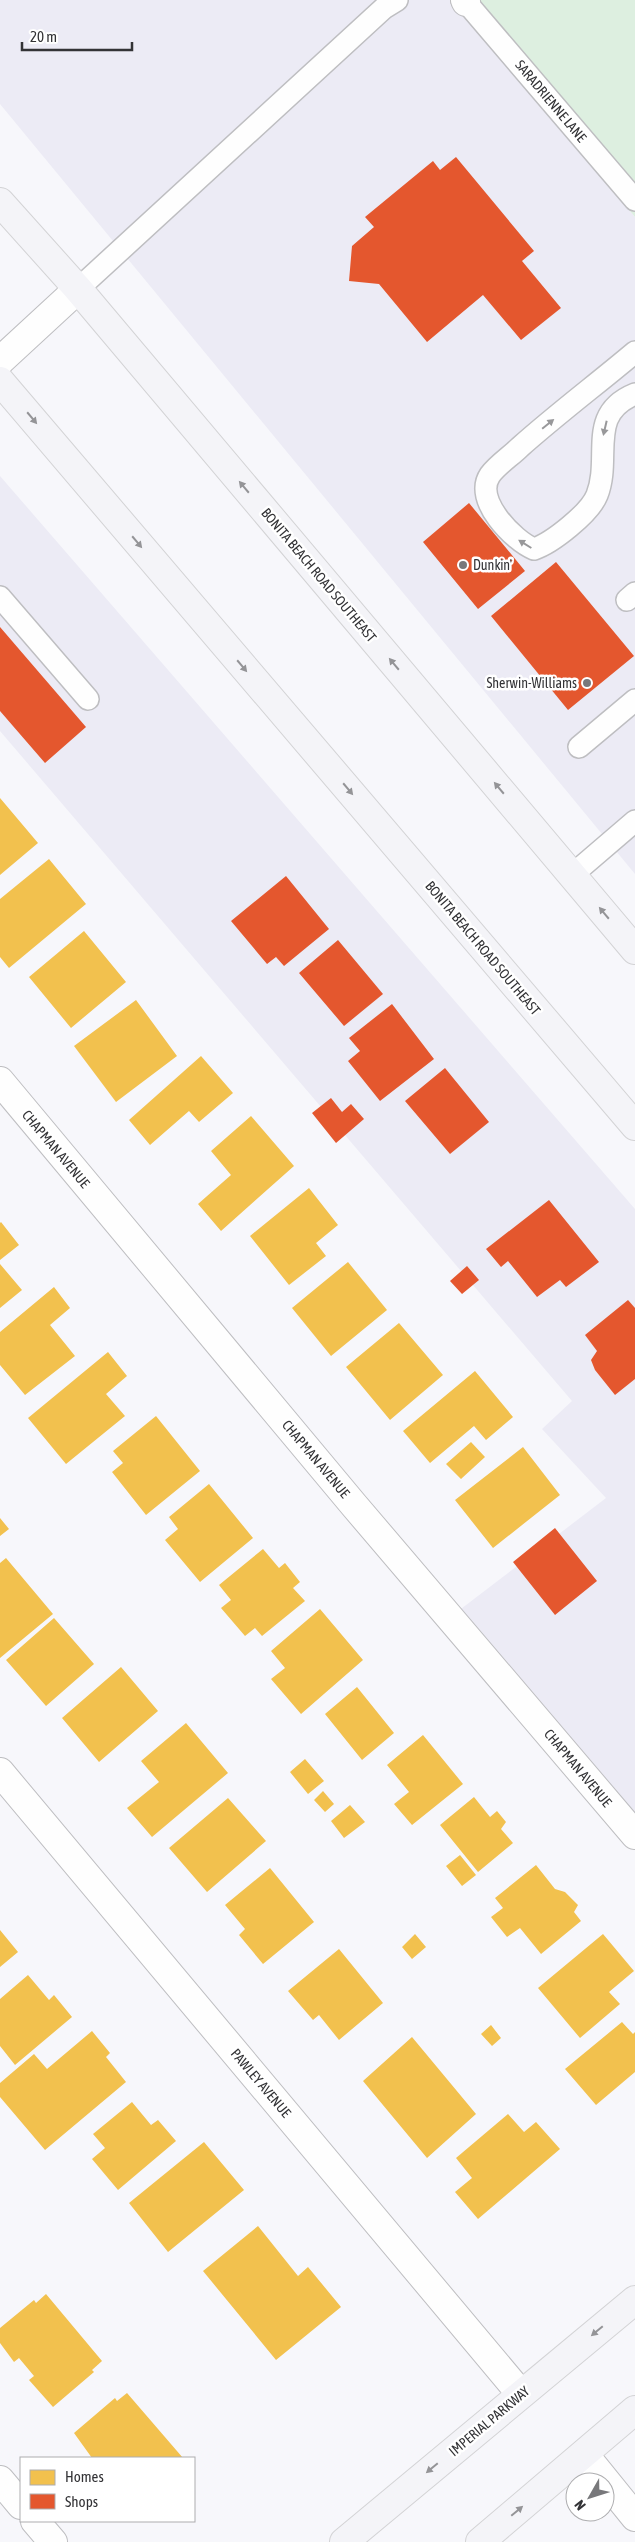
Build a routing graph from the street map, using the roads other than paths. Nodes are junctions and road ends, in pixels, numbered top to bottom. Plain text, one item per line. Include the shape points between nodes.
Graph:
1 (397, 0) edge
2 (464, 1) edge
3 (635, 200) edge
4 (0, 202) edge
5 (78, 289) junction
6 (635, 352) edge
7 (0, 362) edge
8 (0, 381) edge
9 (635, 394) edge
10 (0, 597) edge
11 (88, 699) dead end
12 (635, 700) edge
13 (579, 747) dead end
14 (635, 821) edge
15 (572, 875) junction
16 (635, 950) edge
17 (0, 1081) edge
18 (635, 1126) edge
19 (0, 1772) edge
20 (635, 1836) edge
21 (635, 2300) edge
22 (521, 2394) junction
23 (635, 2410) edge
24 (584, 2454) junction
25 (0, 2480) edge
26 (20, 2504) edge
27 (635, 2517) edge
28 (36, 2522) edge
29 (53, 2542) edge
30 (344, 2542) edge
31 (480, 2542) edge

1 - 5 lane via 384,8
2 - 3 lane, SARADRIENNE LANE
4 - 5 main road, BONITA BEACH ROAD SOUTHEAST
5 - 7 street
15 -> 5 main road, BONITA BEACH ROAD SOUTHEAST
9 -> 6 lane via 624,398 613,408 604,424 601,476 592,505 546,545 534,550 524,545 491,508 485,491 489,476
8 -> 18 main road, BONITA BEACH ROAD SOUTHEAST
10 - 11 lane
12 - 13 lane
14 - 15 lane
16 -> 15 main road, BONITA BEACH ROAD SOUTHEAST
17 - 20 street, CHAPMAN AVENUE
19 - 22 street, PAWLEY AVENUE
21 -> 22 main road, IMPERIAL PARKWAY
22 -> 30 main road, IMPERIAL PARKWAY
23 - 24 main road
24 - 27 street
31 -> 24 main road
25 - 26 street
28 - 29 street

